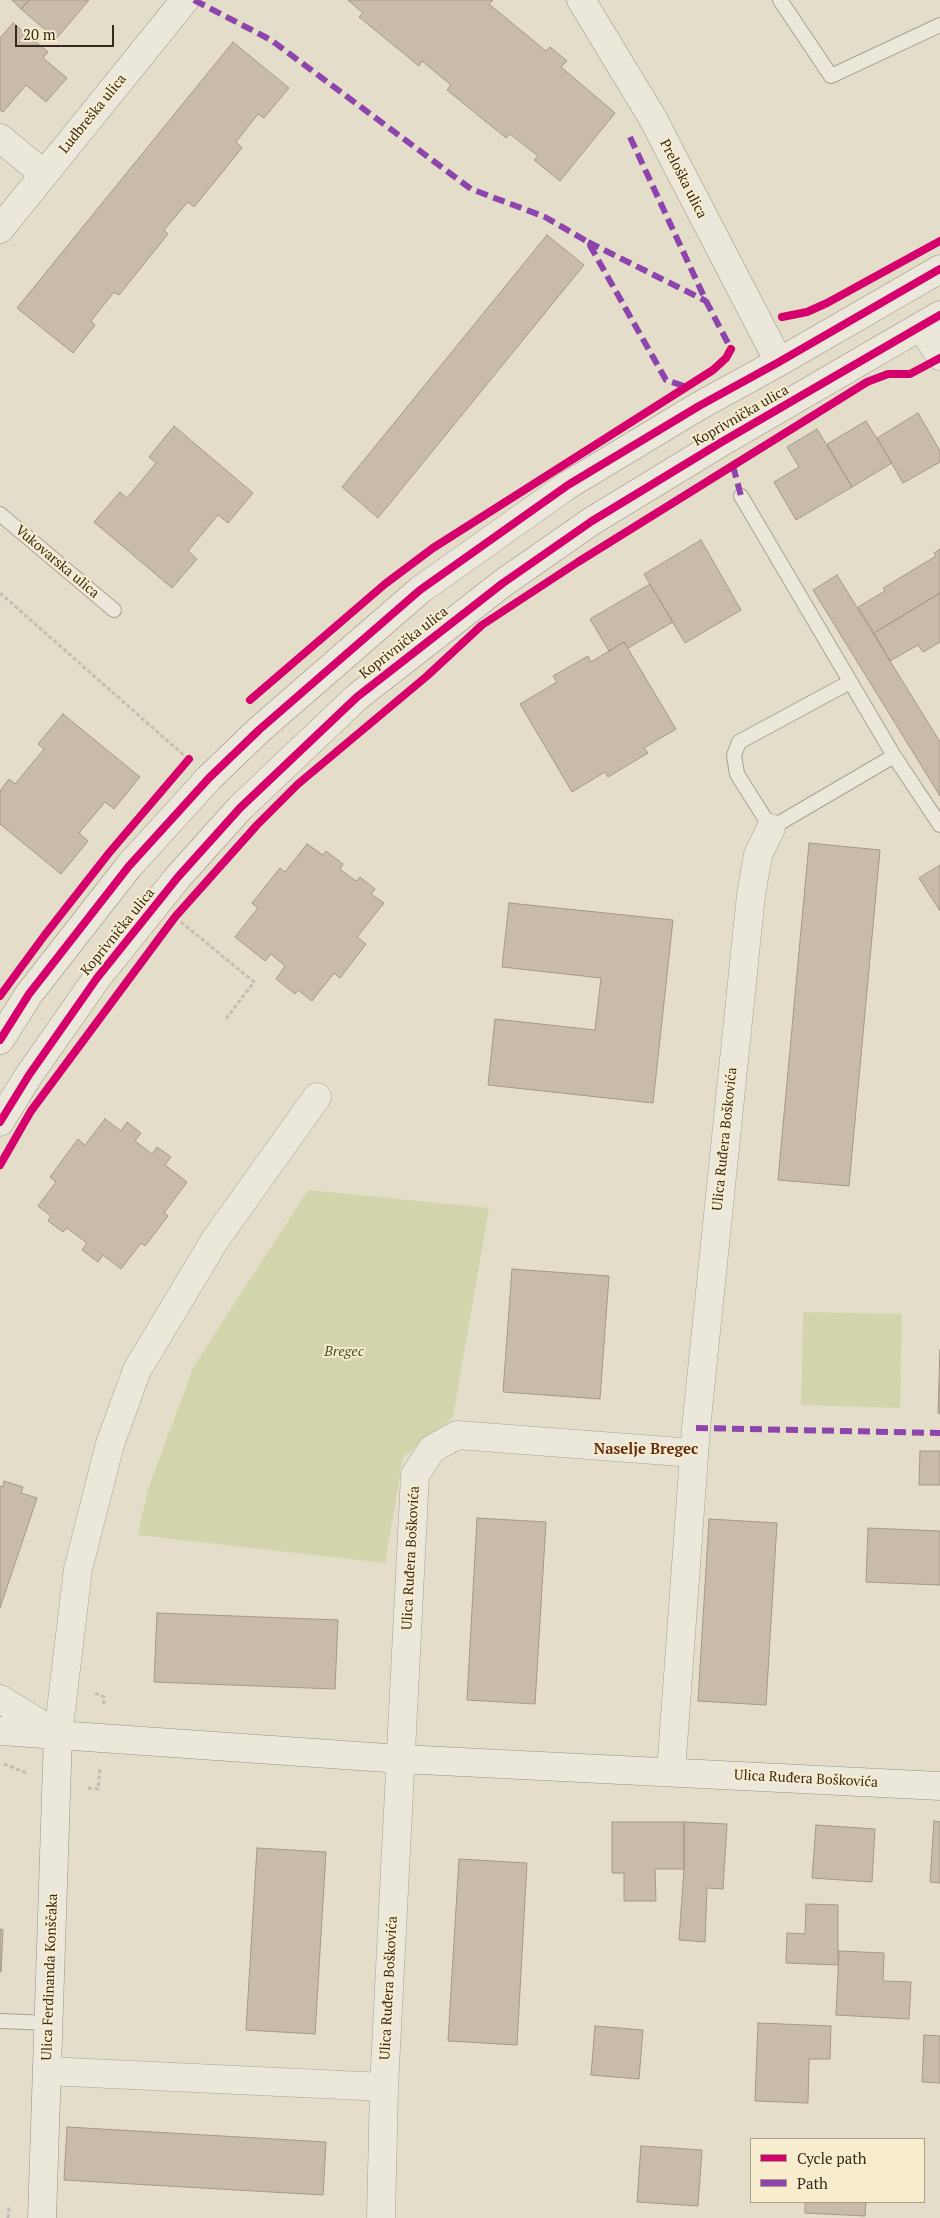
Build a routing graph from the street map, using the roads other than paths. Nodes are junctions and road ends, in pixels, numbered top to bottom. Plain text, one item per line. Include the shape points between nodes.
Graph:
1 (185, 0) edge
2 (581, 0) edge
3 (780, 0) edge
4 (940, 25) edge
5 (0, 138) edge
6 (44, 174) junction
7 (0, 229) edge
8 (940, 269) edge
9 (931, 321) edge
10 (940, 356) edge
11 (779, 362) junction
12 (741, 496) dead end
13 (0, 514) edge
14 (114, 610) dead end
15 (850, 682) junction
16 (894, 756) junction
17 (940, 825) edge
18 (771, 828) junction
19 (0, 1040) edge
20 (317, 1097) dead end
21 (0, 1122) edge
22 (694, 1453) junction
23 (0, 1700) edge
24 (0, 1731) edge
25 (58, 1735) junction
26 (401, 1759) junction
27 (671, 1772) junction
28 (940, 1786) edge
29 (0, 2021) edge
30 (48, 2023) junction
31 (46, 2070) junction
32 (384, 2087) junction
33 (48, 2218) edge
34 (381, 2218) edge

1 - 6 street, Ludbreška ulica
2 - 11 street, Preloška ulica via 652,117
3 - 4 lane via 831,76
5 - 6 street
6 - 7 street, Ludbreška ulica
8 - 11 street, Koprivnička ulica
9 - 10 street
9 - 21 street, Koprivnička ulica via 592,521 503,582 358,696 240,808 178,877 97,978
11 - 19 street, Koprivnička ulica via 568,484 461,559 420,590 260,729 209,778 129,866 29,994
12 - 15 lane
13 - 14 lane, Vukovarska ulica
15 - 16 lane
15 - 18 lane via 739,742 734,755 737,774
16 - 17 lane
16 - 18 lane
18 - 22 street, Ulica Ruđera Boškovića via 758,855 751,895
20 - 25 street, Ulica Ferdinanda Konščaka via 215,1240 137,1370 110,1444 78,1569
22 - 26 street, Ulica Ruđera Boškovića via 457,1435 432,1448 415,1475
22 - 27 street, Ulica Ruđera Boškovića
23 - 25 street, Ulica Ruđera Boškovića
24 - 25 street, Ulica Ruđera Boškovića
25 - 26 street, Ulica Ruđera Boškovića
25 - 30 street, Ulica Ferdinanda Konščaka
26 - 27 street, Ulica Ruđera Boškovića
26 - 32 street, Ulica Ruđera Boškovića
27 - 28 street, Ulica Ruđera Boškovića
29 - 30 lane
30 - 31 street, Ulica Ferdinanda Konščaka
31 - 32 street
31 - 33 street, Ulica Ferdinanda Konščaka
32 - 34 street, Ulica Ruđera Boškovića

